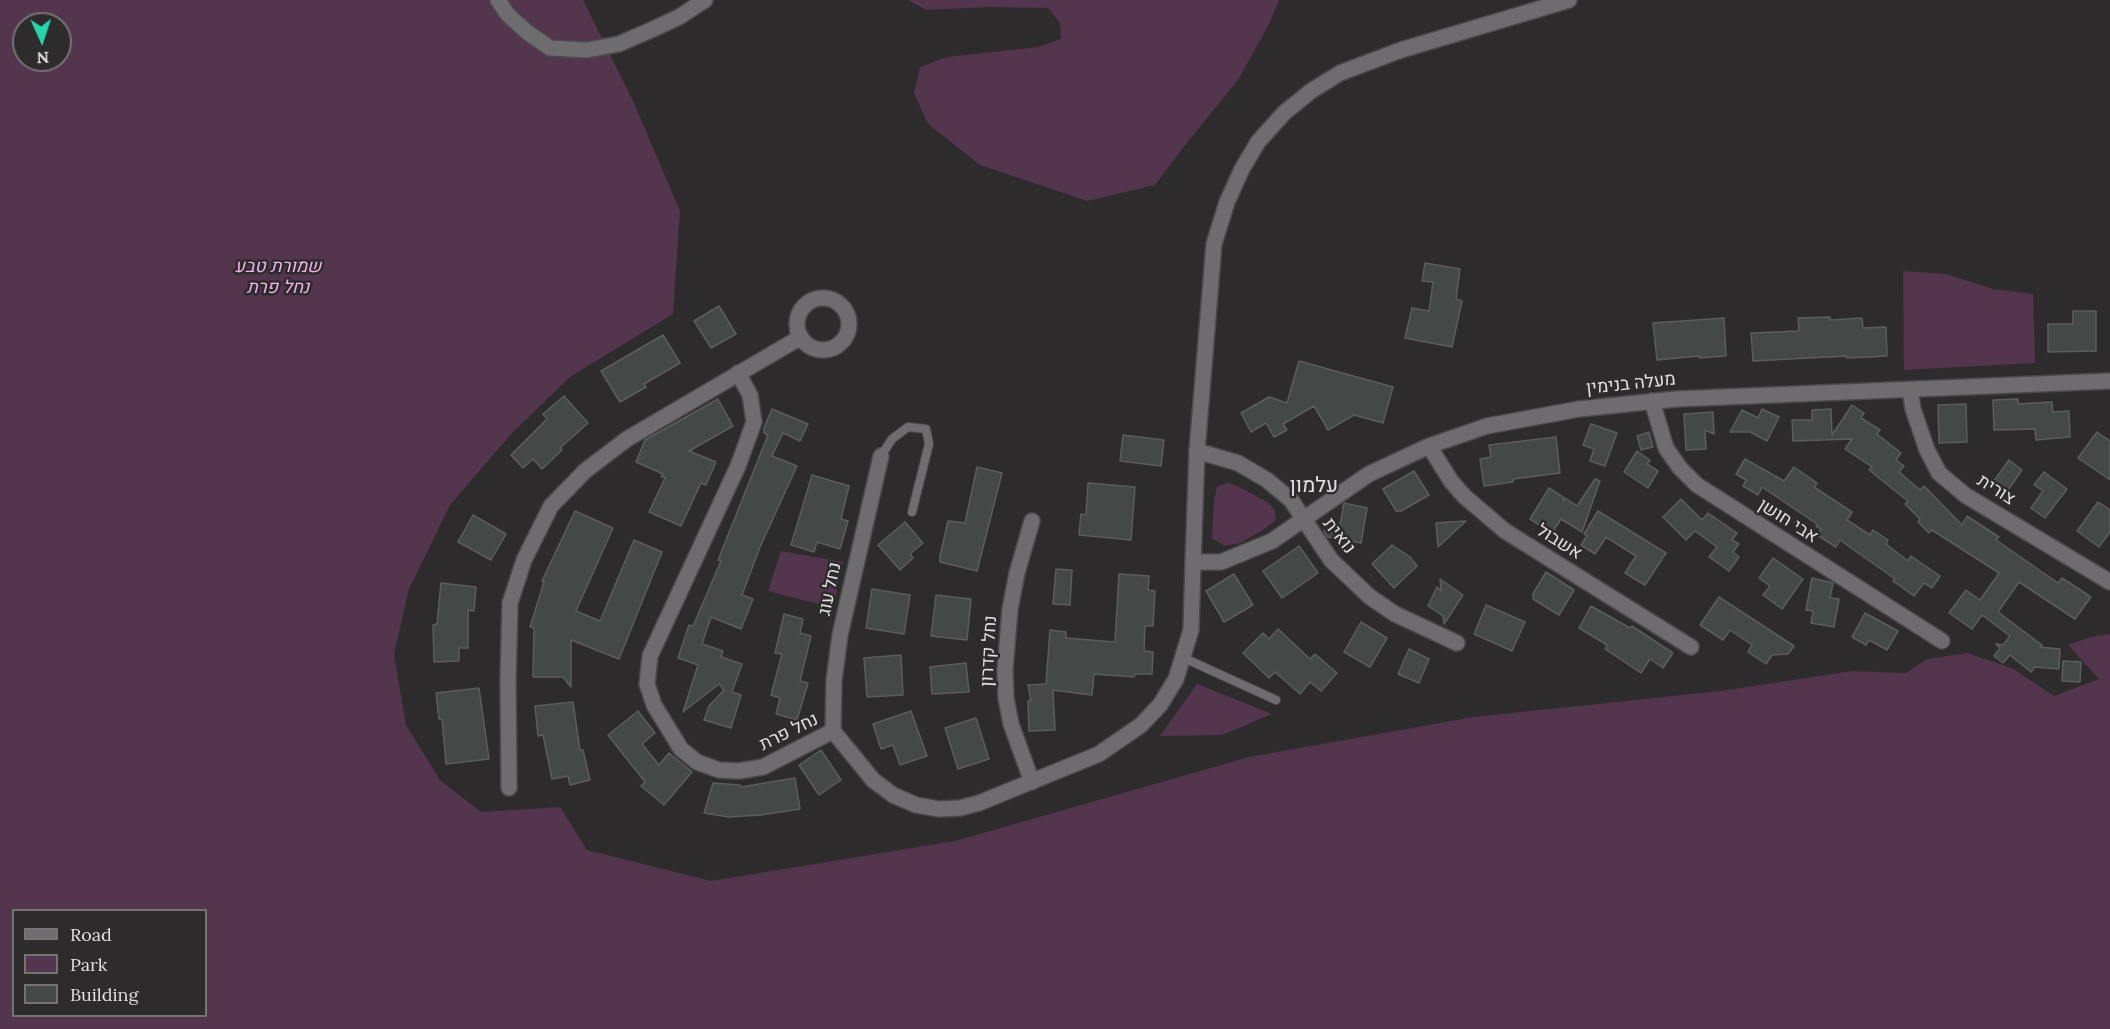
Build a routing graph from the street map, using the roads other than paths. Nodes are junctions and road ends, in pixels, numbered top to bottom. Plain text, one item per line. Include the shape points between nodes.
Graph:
1 (498, 0) edge
2 (705, 0) edge
3 (1569, 0) edge
4 (801, 337) dead end
5 (738, 373) junction
6 (2110, 381) edge
7 (1910, 390) junction
8 (1652, 401) junction
9 (1429, 446) junction
10 (1197, 451) junction
11 (881, 456) joint
12 (912, 512) dead end
13 (1303, 520) junction
14 (1032, 521) dead end
15 (1193, 562) junction
16 (2110, 582) edge
17 (1942, 641) dead end
18 (1457, 643) dead end
19 (1691, 646) dead end
20 (1184, 658) junction
21 (1275, 700) dead end
22 (833, 731) junction
23 (1032, 782) junction
24 (509, 788) dead end

1 - 2 street via 508,15 550,48 587,50 619,44 679,17
3 - 10 street, נחל פרת via 1401,50 1340,73 1284,113 1258,142 1227,202 1214,244
4 - 5 street
5 - 22 street, נחל פרת via 750,395 754,422 738,466 650,656 647,684 654,705 681,749 698,762 719,770 763,767
5 - 24 street via 627,439 585,471 551,506 524,560 510,603
6 - 7 street, מעלה בנימין
7 - 8 street, מעלה בנימין
7 - 16 street, צורית via 1927,450 1939,473 1965,495
8 - 9 street, מעלה בנימין via 1578,409 1486,426
8 - 17 street, אבי חושן via 1666,447 1697,485
9 - 13 street, מעלה בנימין via 1369,474
9 - 19 street, אשבול via 1464,496 1504,531
10 - 13 street, נואית via 1238,463 1267,480 1291,501
10 - 15 street, נחל פרת
11 - 12 lane via 892,439 908,427 926,429 929,444
11 - 22 street, נחל עוג via 840,635
13 - 15 street, מעלה בנימין via 1244,554 1221,562
13 - 18 street, נואית via 1331,560 1370,597 1395,614
14 - 23 street, נחל קדרון via 1010,609 1005,670 1011,724
15 - 20 street, נחל פרת via 1191,630
20 - 21 lane
20 - 23 street, נחל פרת via 1171,688 1141,725 1099,754
22 - 23 street, נחל פרת via 873,780 916,805 960,808

